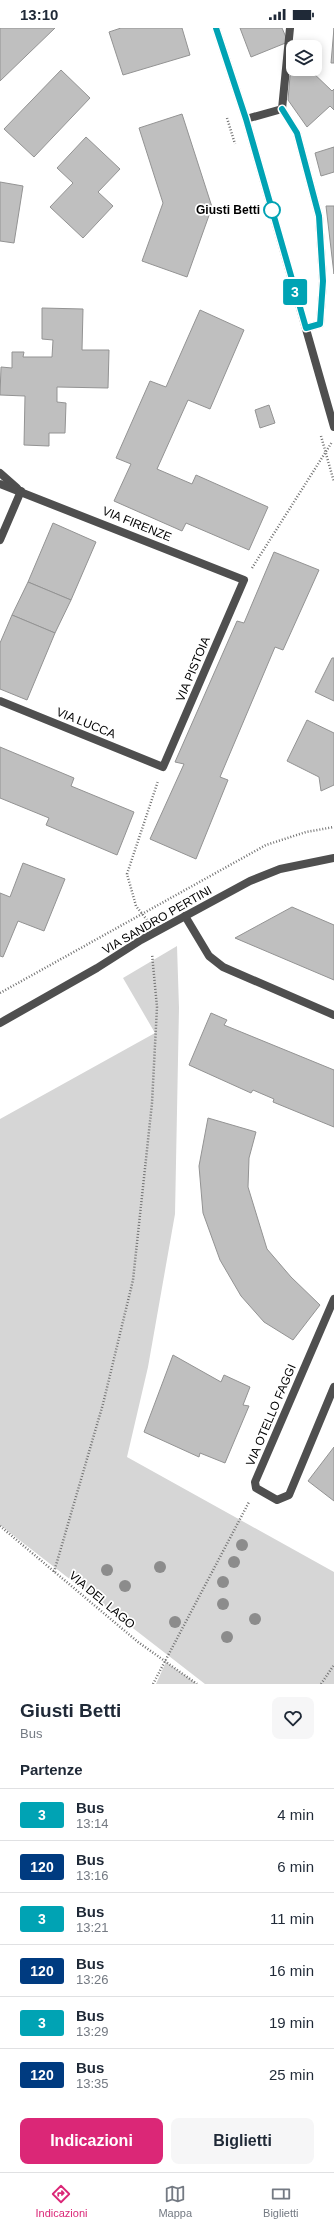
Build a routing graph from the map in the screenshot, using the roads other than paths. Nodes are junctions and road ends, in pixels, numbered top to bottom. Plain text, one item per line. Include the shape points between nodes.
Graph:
1 (216, 28) edge
2 (290, 28) edge
3 (282, 109) junction
4 (246, 119) junction
5 (306, 328) junction
6 (334, 427) edge
7 (0, 473) edge
8 (0, 484) edge
9 (21, 491) junction
10 (0, 540) edge
11 (244, 580) joint
12 (0, 701) edge
13 (163, 768) joint
14 (334, 858) edge
15 (185, 916) junction
16 (334, 1014) edge
17 (0, 1024) edge
18 (334, 1299) edge
19 (334, 1387) edge

1 - 4 street
2 - 3 street
3 - 4 street
3 - 5 street via 297,133 319,216 323,281 320,324
4 - 5 street
5 - 6 street
7 - 9 street, VIA FIRENZE
8 - 9 street, VIA FIRENZE
9 - 10 street
9 - 11 street, VIA FIRENZE
11 - 13 street, VIA PISTOIA
12 - 13 street, VIA LUCCA
14 - 15 street, VIA SANDRO PERTINI via 280,869 250,881
15 - 16 street via 209,956 223,967
15 - 17 street, VIA SANDRO PERTINI
18 - 19 street, VIA OTELLO FAGGI via 255,1482 256,1488 277,1500 288,1494

